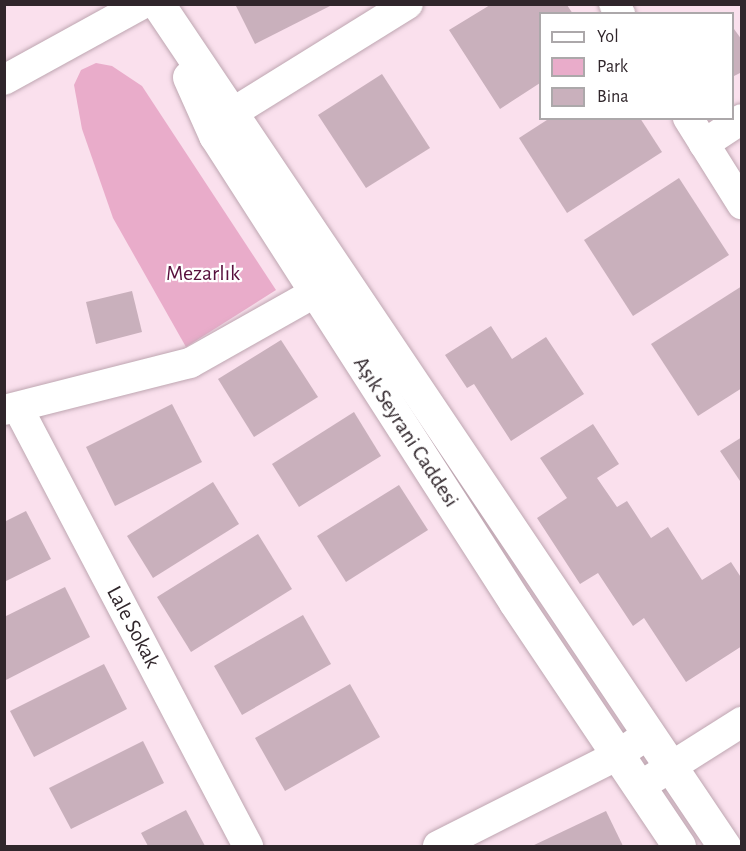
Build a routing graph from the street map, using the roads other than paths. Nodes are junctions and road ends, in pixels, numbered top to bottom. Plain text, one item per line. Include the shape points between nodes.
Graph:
1 (142, 4) edge
2 (157, 4) edge
3 (408, 4) edge
4 (4, 80) edge
5 (232, 113) junction
6 (741, 119) edge
7 (689, 120) edge
8 (704, 144) junction
9 (741, 204) edge
10 (315, 292) junction
11 (11, 409) edge
12 (741, 722) edge
13 (648, 734) junction
14 (618, 755) junction
15 (670, 767) junction
16 (639, 787) junction
17 (248, 846) edge
18 (438, 846) edge
19 (679, 846) edge
20 (724, 846) edge

1 - 4 street
2 - 5 main road, Aşık Seyrani Caddesi
2 - 10 main road, Aşık Seyrani Caddesi via 215,135
3 - 5 street
5 - 13 main road, Aşık Seyrani Caddesi
6 - 8 street
7 - 8 street
8 - 9 street
10 - 11 street via 190,363
10 - 14 main road, Aşık Seyrani Caddesi
11 - 17 street, Lale Sokak
12 - 15 street
13 - 14 street
13 - 15 main road, Aşık Seyrani Caddesi
14 - 16 main road, Aşık Seyrani Caddesi
14 - 18 street
15 - 16 street
15 - 20 main road, Aşık Seyrani Caddesi
16 - 19 main road, Aşık Seyrani Caddesi

